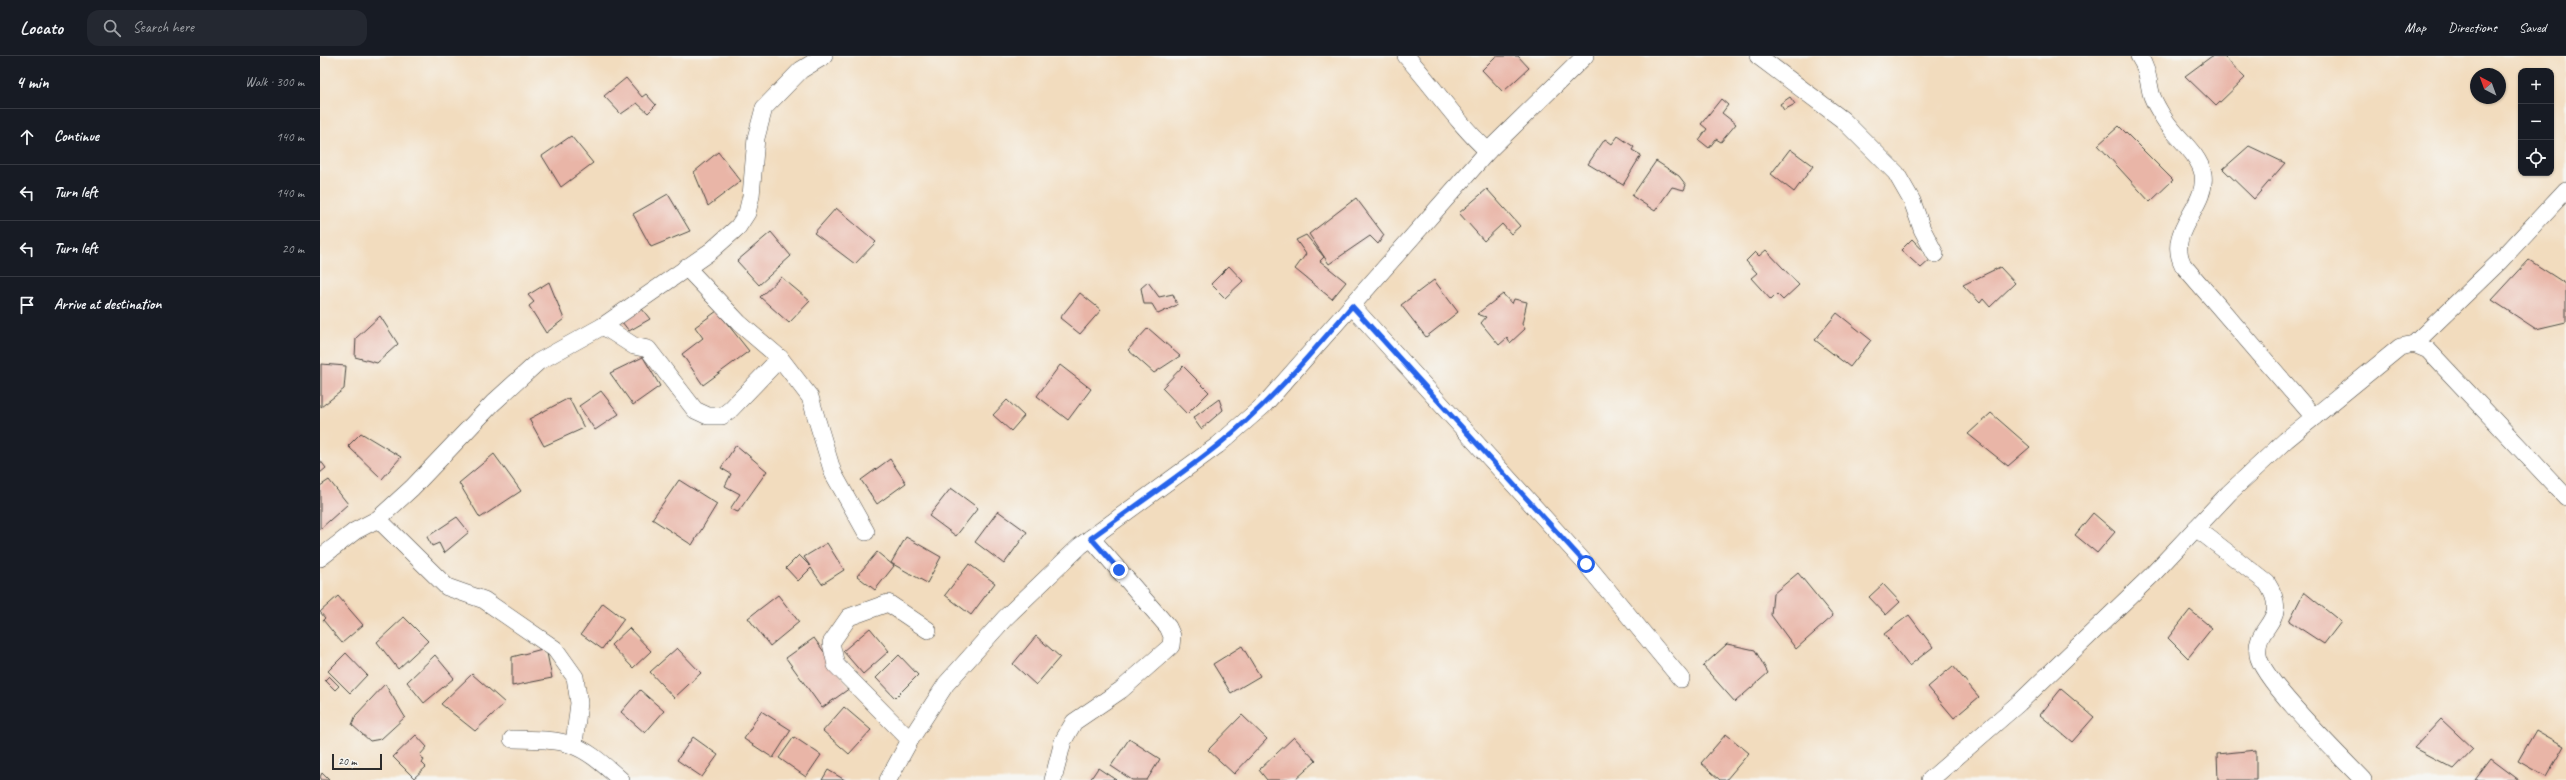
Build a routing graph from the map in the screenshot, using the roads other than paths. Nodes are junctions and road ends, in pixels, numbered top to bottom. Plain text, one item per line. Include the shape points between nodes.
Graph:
1 (824, 56) edge
2 (1406, 56) edge
3 (1584, 56) edge
4 (1758, 56) edge
5 (2139, 56) edge
6 (1488, 151) junction
7 (2566, 190) edge
8 (1935, 254) dead end
9 (686, 267) junction
10 (1352, 306) junction
11 (603, 326) junction
12 (2414, 344) junction
13 (780, 358) junction
14 (2314, 417) junction
15 (2566, 498) edge
16 (378, 519) junction
17 (2196, 528) junction
18 (866, 532) dead end
19 (1091, 538) junction
20 (320, 558) edge
21 (928, 630) dead end
22 (1681, 679) dead end
23 (512, 739) dead end
24 (910, 740) junction
25 (574, 744) junction
26 (1935, 778) edge
27 (621, 780) edge
28 (888, 780) edge
29 (1053, 780) edge
30 (2363, 780) edge

1 - 9 street via 801,70 764,108 756,138 747,213 738,227
2 - 6 street via 1433,86 1471,136
3 - 6 street
4 - 8 street via 1843,120 1896,173 1912,201
5 - 14 street via 2145,65 2152,94 2163,118 2198,161 2203,174 2202,188 2177,242 2178,255 2183,265
6 - 10 street
7 - 12 street via 2499,262
9 - 11 street
9 - 13 street via 739,323
10 - 19 street via 1252,415 1218,445
10 - 22 street via 1586,564
11 - 13 street via 634,346 648,349 695,410 708,416 722,416 732,409
11 - 16 street via 538,362
12 - 14 street via 2400,347
12 - 15 street via 2428,350
13 - 18 street via 810,397 833,474
14 - 17 street via 2229,493
16 - 20 street via 355,531
16 - 25 street via 447,587 484,600 555,649 575,677 579,703
17 - 26 street via 2152,575 2019,703
17 - 30 street via 2267,583 2275,596 2277,608 2259,646 2258,656 2262,667 2278,689
19 - 24 street via 1000,623 946,684
19 - 29 street via 1168,627 1172,636 1172,646 1120,690 1074,722 1064,741
21 - 24 street via 888,603 849,618 831,643 836,665
23 - 25 street via 555,740
24 - 28 street
25 - 27 street via 594,756

